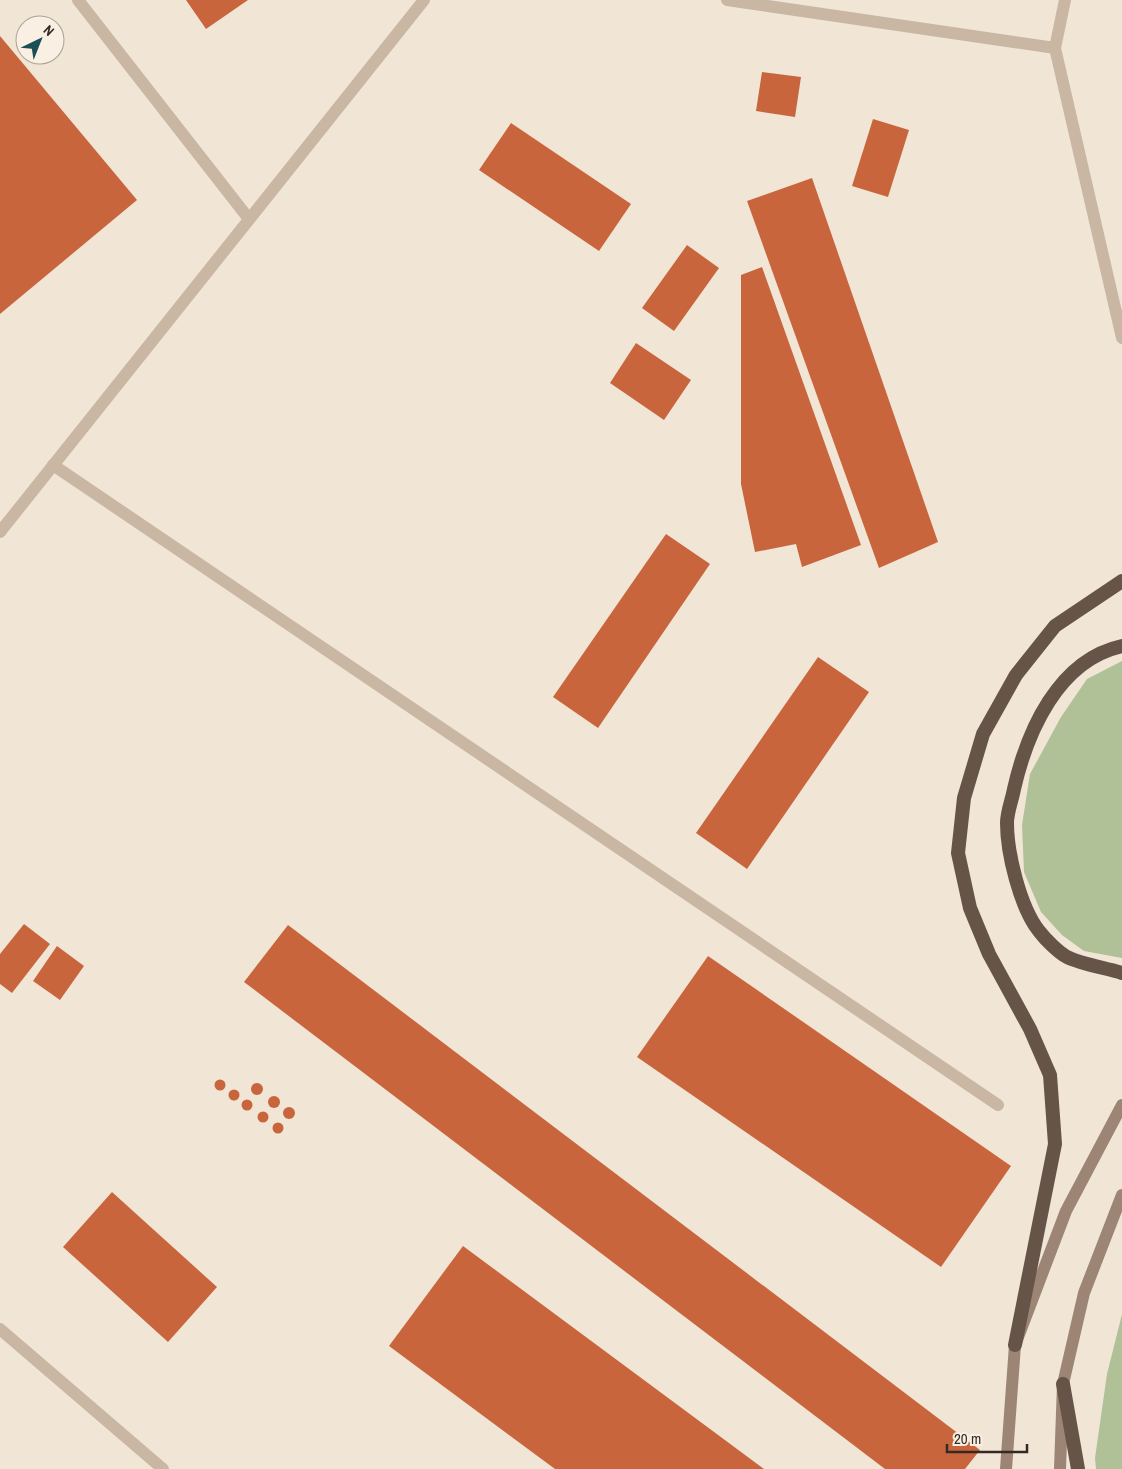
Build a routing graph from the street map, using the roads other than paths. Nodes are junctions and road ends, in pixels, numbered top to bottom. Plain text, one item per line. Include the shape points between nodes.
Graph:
1 (78, 0) edge
2 (424, 0) edge
3 (727, 0) edge
4 (1065, 0) edge
5 (1055, 48) junction
6 (249, 219) junction
7 (1122, 338) edge
8 (54, 465) junction
9 (0, 532) edge
10 (1122, 580) edge
11 (1122, 646) edge
12 (1122, 973) edge
13 (998, 1105) dead end
14 (1122, 1105) edge
15 (1122, 1195) edge
16 (0, 1328) edge
17 (1015, 1345) junction
18 (1063, 1384) junction
19 (163, 1469) edge
20 (1006, 1469) edge
21 (1060, 1469) edge
22 (1078, 1469) edge

1 - 6 street
2 - 6 street
3 - 5 street
4 - 5 street
5 - 7 street
6 - 8 street
8 - 9 street
8 - 13 street
10 - 17 highway via 1055,626 1016,675 983,734 964,798 958,853 970,908 989,954 1030,1029 1050,1075 1055,1144
11 - 12 highway via 1107,649 1070,674 1036,719 1019,767 1007,821 1010,858 1022,896 1039,931 1067,957
14 - 17 main road via 1066,1211
15 - 18 main road via 1084,1293
16 - 19 street
17 - 20 main road
18 - 21 main road
18 - 22 highway

